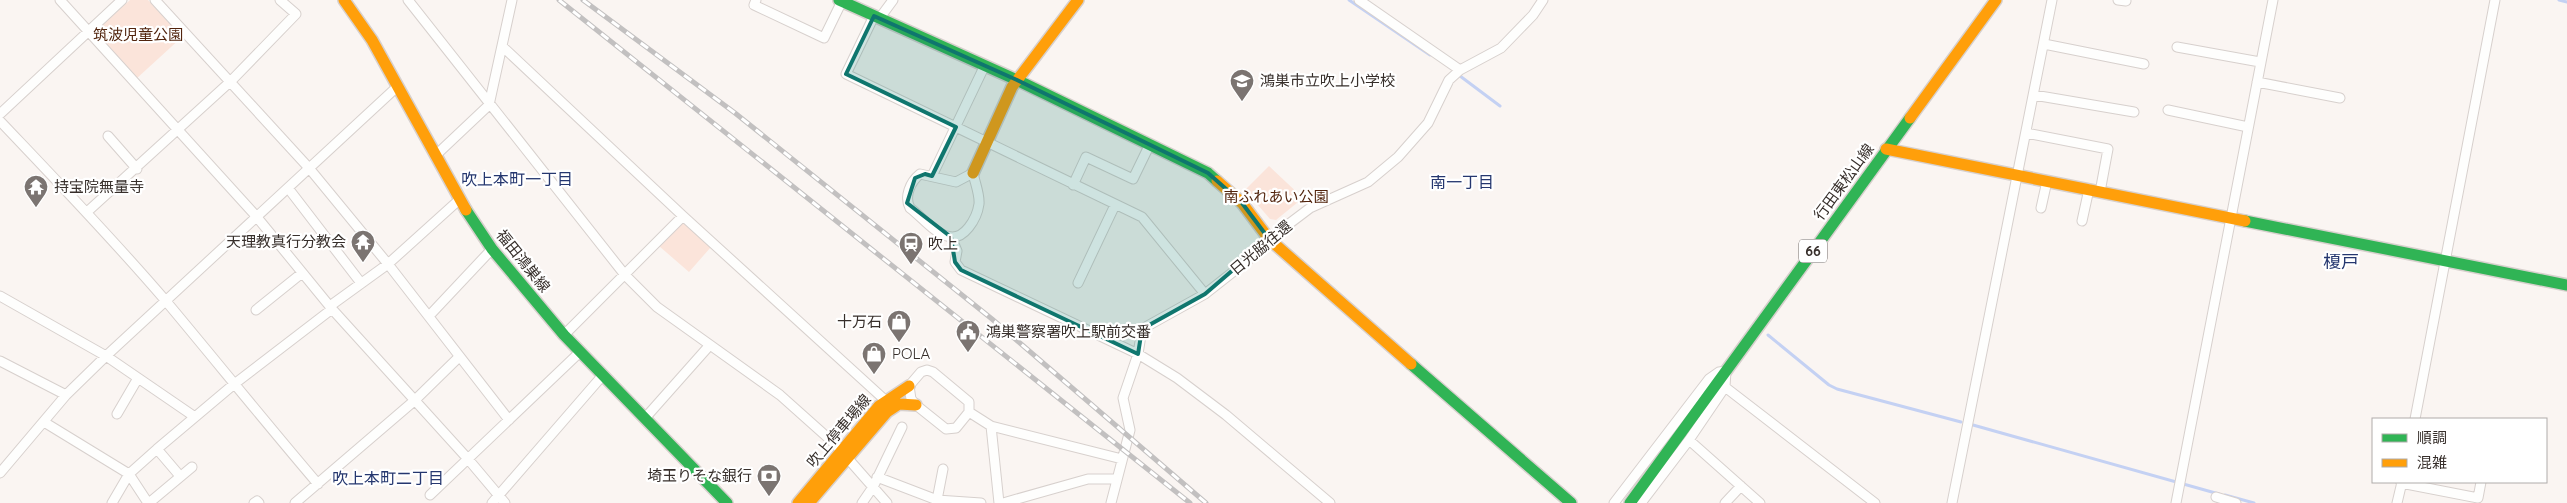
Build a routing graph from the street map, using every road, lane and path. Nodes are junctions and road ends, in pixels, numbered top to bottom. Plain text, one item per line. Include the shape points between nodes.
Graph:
1 (60, 0) edge
2 (122, 0) edge
3 (155, 0) edge
4 (280, 0) edge
5 (344, 0) edge
6 (408, 0) edge
7 (512, 0) edge
8 (756, 0) edge
9 (893, 0) edge
10 (1078, 0) edge
11 (1359, 0) edge
12 (1543, 0) edge
13 (1996, 0) edge
14 (2052, 0) edge
15 (2273, 0) edge
16 (2495, 0) edge
17 (841, 1) edge
18 (876, 17) junction
19 (88, 32) junction
20 (2044, 44) junction
21 (2178, 47) dead end
22 (503, 48) junction
23 (2260, 62) junction
24 (2144, 64) dead end
25 (985, 65) junction
26 (1460, 70) junction
27 (1017, 80) junction
28 (231, 81) junction
29 (2256, 82) junction
30 (398, 86) junction
31 (2034, 95) junction
32 (2340, 98) dead end
33 (489, 105) junction
34 (2168, 110) dead end
35 (2134, 112) dead end
36 (0, 114) edge
37 (0, 121) edge
38 (956, 127) junction
39 (2248, 127) junction
40 (176, 130) junction
41 (2026, 133) junction
42 (108, 136) dead end
43 (986, 142) junction
44 (1150, 144) junction
45 (1886, 149) junction
46 (436, 155) junction
47 (309, 168) junction
48 (137, 169) junction
49 (973, 174) junction
50 (2018, 175) junction
51 (932, 176) junction
52 (2047, 181) junction
53 (1073, 185) junction
54 (288, 188) junction
55 (2094, 190) junction
56 (460, 199) junction
57 (1115, 205) junction
58 (2041, 208) dead end
59 (87, 212) junction
60 (256, 216) junction
61 (683, 216) junction
62 (2230, 218) junction
63 (2082, 221) dead end
64 (951, 238) junction
65 (1269, 239) junction
66 (492, 249) junction
67 (2446, 260) junction
68 (388, 264) junction
69 (302, 273) junction
70 (625, 275) junction
71 (361, 283) junction
72 (1078, 283) dead end
73 (2567, 285) edge
74 (1206, 294) junction
75 (0, 296) edge
76 (164, 300) junction
77 (331, 308) junction
78 (256, 310) dead end
79 (429, 316) junction
80 (564, 335) junction
81 (709, 346) junction
82 (580, 352) junction
83 (1138, 354) junction
84 (106, 356) junction
85 (459, 357) junction
86 (0, 361) edge
87 (1726, 372) junction
88 (603, 375) junction
89 (138, 378) junction
90 (233, 385) junction
91 (909, 386) junction
92 (1725, 386) junction
93 (66, 395) junction
94 (885, 400) junction
95 (414, 401) junction
96 (916, 405) junction
97 (969, 412) junction
98 (117, 414) dead end
99 (195, 417) junction
100 (646, 417) junction
101 (2415, 418) edge
102 (509, 420) junction
103 (44, 422) junction
104 (991, 426) junction
105 (902, 427) dead end
106 (1689, 440) junction
107 (157, 449) junction
108 (845, 455) junction
109 (1122, 458) junction
110 (468, 459) junction
111 (192, 467) dead end
112 (943, 469) dead end
113 (0, 474) edge
114 (129, 474) junction
115 (180, 476) junction
116 (877, 477) junction
117 (1116, 480) junction
118 (2402, 483) edge
119 (2407, 483) edge
120 (2482, 483) edge
121 (318, 484) junction
122 (1741, 486) junction
123 (873, 487) junction
124 (430, 495) dead end
125 (498, 495) junction
126 (2216, 497) dead end
127 (937, 500) junction
128 (723, 502) edge
129 (112, 503) edge
130 (149, 503) edge
131 (254, 503) edge
132 (259, 503) edge
133 (295, 503) edge
134 (492, 503) edge
135 (505, 503) edge
136 (798, 503) edge
137 (809, 503) edge
138 (862, 503) edge
139 (887, 503) edge
140 (981, 503) edge
141 (999, 503) edge
142 (1004, 503) edge
143 (1111, 503) edge
144 (1330, 503) edge
145 (1571, 503) edge
146 (1614, 503) edge
147 (1630, 503) edge
148 (1641, 503) edge
149 (1725, 503) edge
150 (1760, 503) edge
151 (1875, 503) edge
152 (1952, 503) edge
153 (2176, 503) edge
154 (2236, 503) edge
155 (2397, 503) edge

1 - 19 street
2 - 19 street
3 - 28 street
4 - 28 street via 296,14
5 - 30 street, 福田鴻巣線
6 - 33 street
7 - 22 street
8 - 17 street via 754,5 824,38
9 - 18 street
10 - 27 street
11 - 26 street
12 - 26 street, 日光脇往還 via 1501,48
13 - 45 street, 行田東松山線 / 66
14 - 20 street
15 - 23 street
16 - 67 street
17 - 18 street
18 - 25 street
18 - 38 street via 846,74
19 - 36 street
19 - 40 street
20 - 24 street
20 - 31 street
21 - 23 street
22 - 33 street
22 - 61 street
23 - 29 street
25 - 27 street
25 - 38 street
26 - 65 street, 日光脇往還 via 1449,80 1428,123 1398,157 1368,182 1310,208
27 - 43 street
27 - 44 street
28 - 40 street
28 - 47 street
29 - 32 street
29 - 39 street
30 - 46 street, 福田鴻巣線
30 - 47 street
31 - 35 street
31 - 41 street
33 - 46 street
33 - 70 street
34 - 39 street
37 - 59 street
38 - 43 street
38 - 51 street
39 - 62 street
40 - 48 street
40 - 60 street
41 - 50 street
41 - 55 street via 2108,149
42 - 48 street
43 - 49 street
43 - 53 street
44 - 53 street via 1133,179 1086,157
44 - 65 street via 1208,173 1242,203
45 - 50 street
45 - 87 street, 行田東松山線 / 66
46 - 56 street, 福田鴻巣線
47 - 54 street
47 - 68 street
48 - 59 street
49 - 51 street via 956,182
49 - 64 street via 979,203 977,210 968,229
50 - 52 street
50 - 152 street
51 - 64 street via 925,174 915,178 906,196 907,203 944,236
52 - 55 street
52 - 58 street
53 - 57 street
54 - 60 street
54 - 71 street
55 - 62 street
55 - 63 street
56 - 66 street, 福田鴻巣線
56 - 68 street
57 - 72 street
57 - 74 street via 1142,217
59 - 76 street
60 - 69 street
60 - 76 street
61 - 70 street
61 - 94 street
62 - 67 street
62 - 153 street
64 - 83 street via 956,251 955,262 962,270
65 - 74 street, 日光脇往還
65 - 145 street
66 - 79 street
66 - 80 street, 福田鴻巣線
67 - 73 street
67 - 101 street
68 - 71 street
68 - 79 street
69 - 77 street
69 - 78 street
70 - 80 street
70 - 81 street via 657,307
71 - 77 street
74 - 83 street, 日光脇往還 via 1142,329
75 - 84 street
76 - 84 street
76 - 90 street
77 - 90 street
77 - 95 street
79 - 85 street
80 - 82 street, 福田鴻巣線
81 - 100 street
81 - 108 street via 780,395
82 - 88 street, 福田鴻巣線
82 - 102 street
83 - 109 street, 日光脇往還 via 1123,398 1130,430
83 - 144 street via 1226,415
84 - 89 street
84 - 93 street
85 - 95 street
85 - 102 street
86 - 93 street
87 - 92 street
87 - 146 street via 1719,372 1709,379
87 - 147 street, 行田東松山線 / 66
88 - 100 street, 福田鴻巣線
88 - 125 street
89 - 98 street
89 - 99 street
90 - 99 street
90 - 121 street
91 - 94 street, 吹上停車場線
91 - 96 street
91 - 97 street via 921,372 933,372 969,402
92 - 106 street
92 - 151 street
93 - 103 street
94 - 108 street, 吹上停車場線
95 - 110 street
95 - 121 street
96 - 97 street via 951,430
96 - 108 street, 吹上停車場線 via 893,407
97 - 104 street
99 - 107 street
100 - 128 street, 福田鴻巣線
102 - 110 street
103 - 113 street
103 - 114 street
104 - 109 street
104 - 141 street
105 - 116 street
106 - 122 street
106 - 148 street
107 - 114 street
107 - 115 street
108 - 123 street
108 - 136 street, 吹上停車場線
108 - 137 street, 吹上停車場線
109 - 117 street, 日光脇往還
110 - 124 street
110 - 125 street
111 - 115 street
112 - 127 street
114 - 129 street
114 - 130 street
115 - 130 street
116 - 123 street
116 - 127 street
117 - 142 street via 1088,478
117 - 143 street, 日光脇往還
118 - 155 street
119 - 120 street via 2478,498
121 - 133 street
122 - 149 street
122 - 150 street
123 - 138 street
123 - 139 street
125 - 134 street
125 - 135 street
126 - 154 street
127 - 140 street
131 - 132 street

